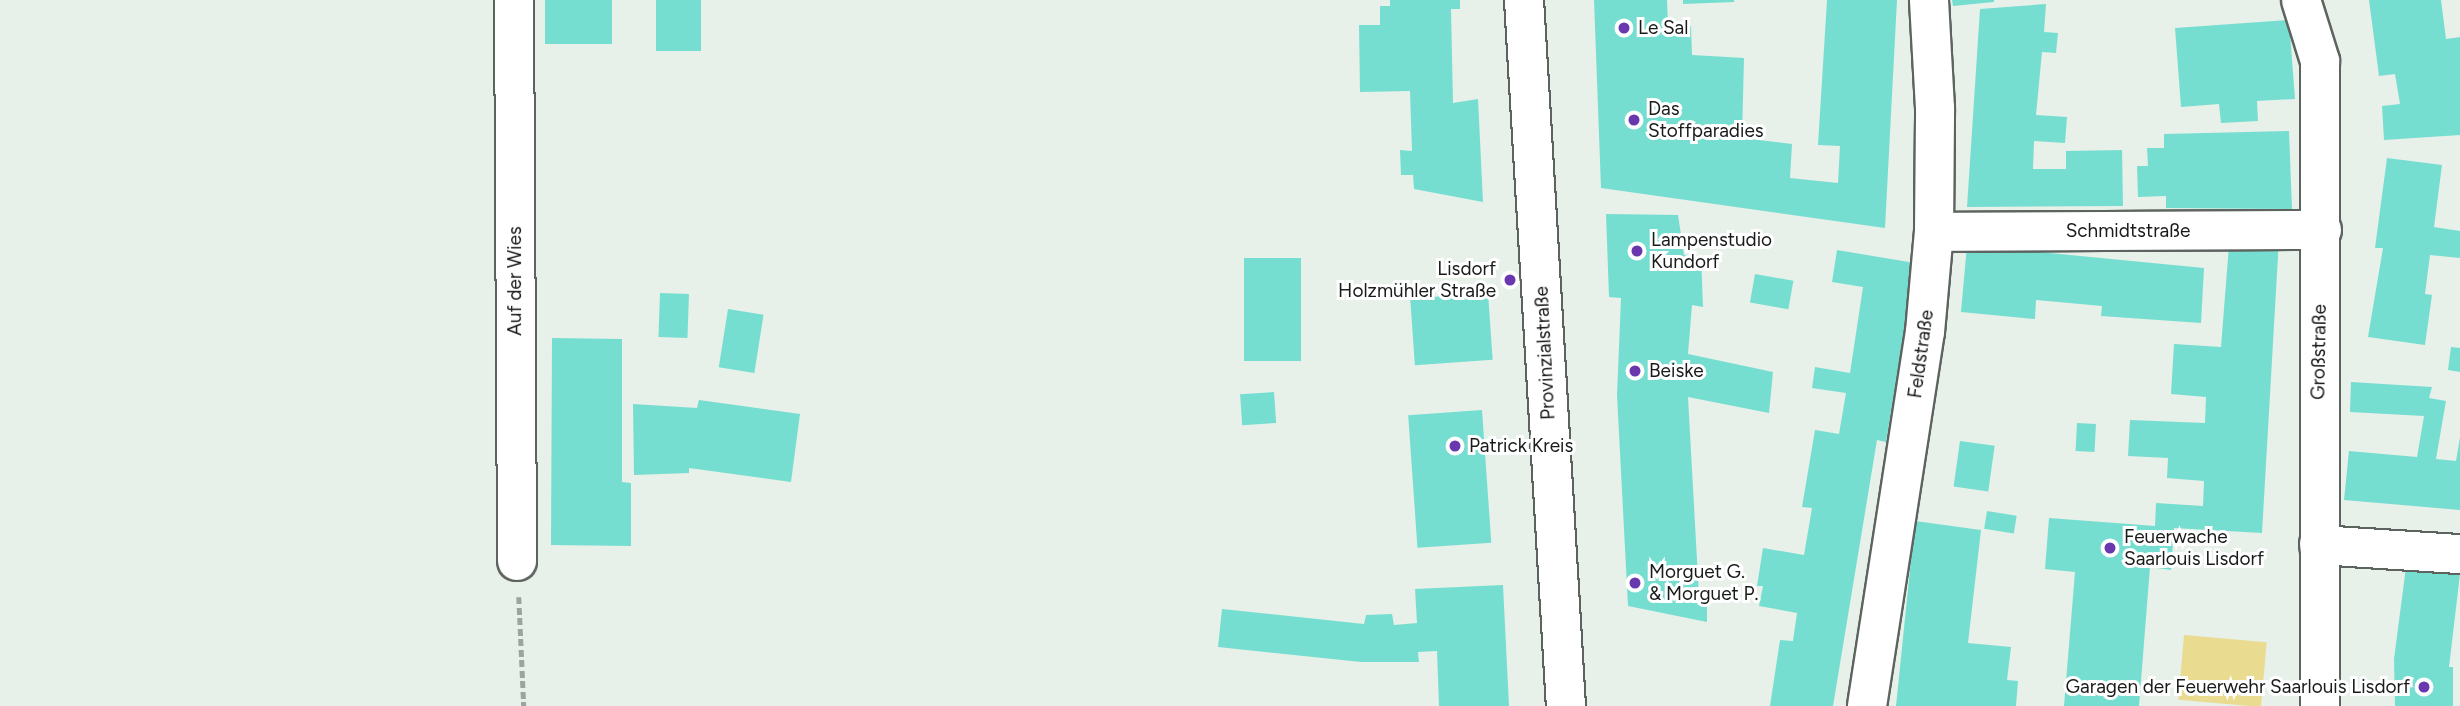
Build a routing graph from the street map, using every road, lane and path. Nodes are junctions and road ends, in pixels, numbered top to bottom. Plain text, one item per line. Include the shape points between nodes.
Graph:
1 (514, 0) edge
2 (1524, 0) edge
3 (1929, 0) edge
4 (2301, 0) edge
5 (2322, 230) junction
6 (1934, 232) junction
7 (2319, 545) junction
8 (2460, 554) edge
9 (517, 561) joint
10 (524, 706) edge
11 (1566, 706) edge
12 (1867, 706) edge
13 (2320, 706) edge

1 - 9 street, Auf der Wies
2 - 11 street, Provinzialstraße
3 - 6 street, Feldstraße via 1935,108
4 - 5 street, Großstraße via 2319,61
5 - 6 street, Schmidtstraße
5 - 7 street, Großstraße
6 - 12 street, Feldstraße via 1925,332
7 - 8 street
7 - 13 street, Großstraße
9 - 10 path

